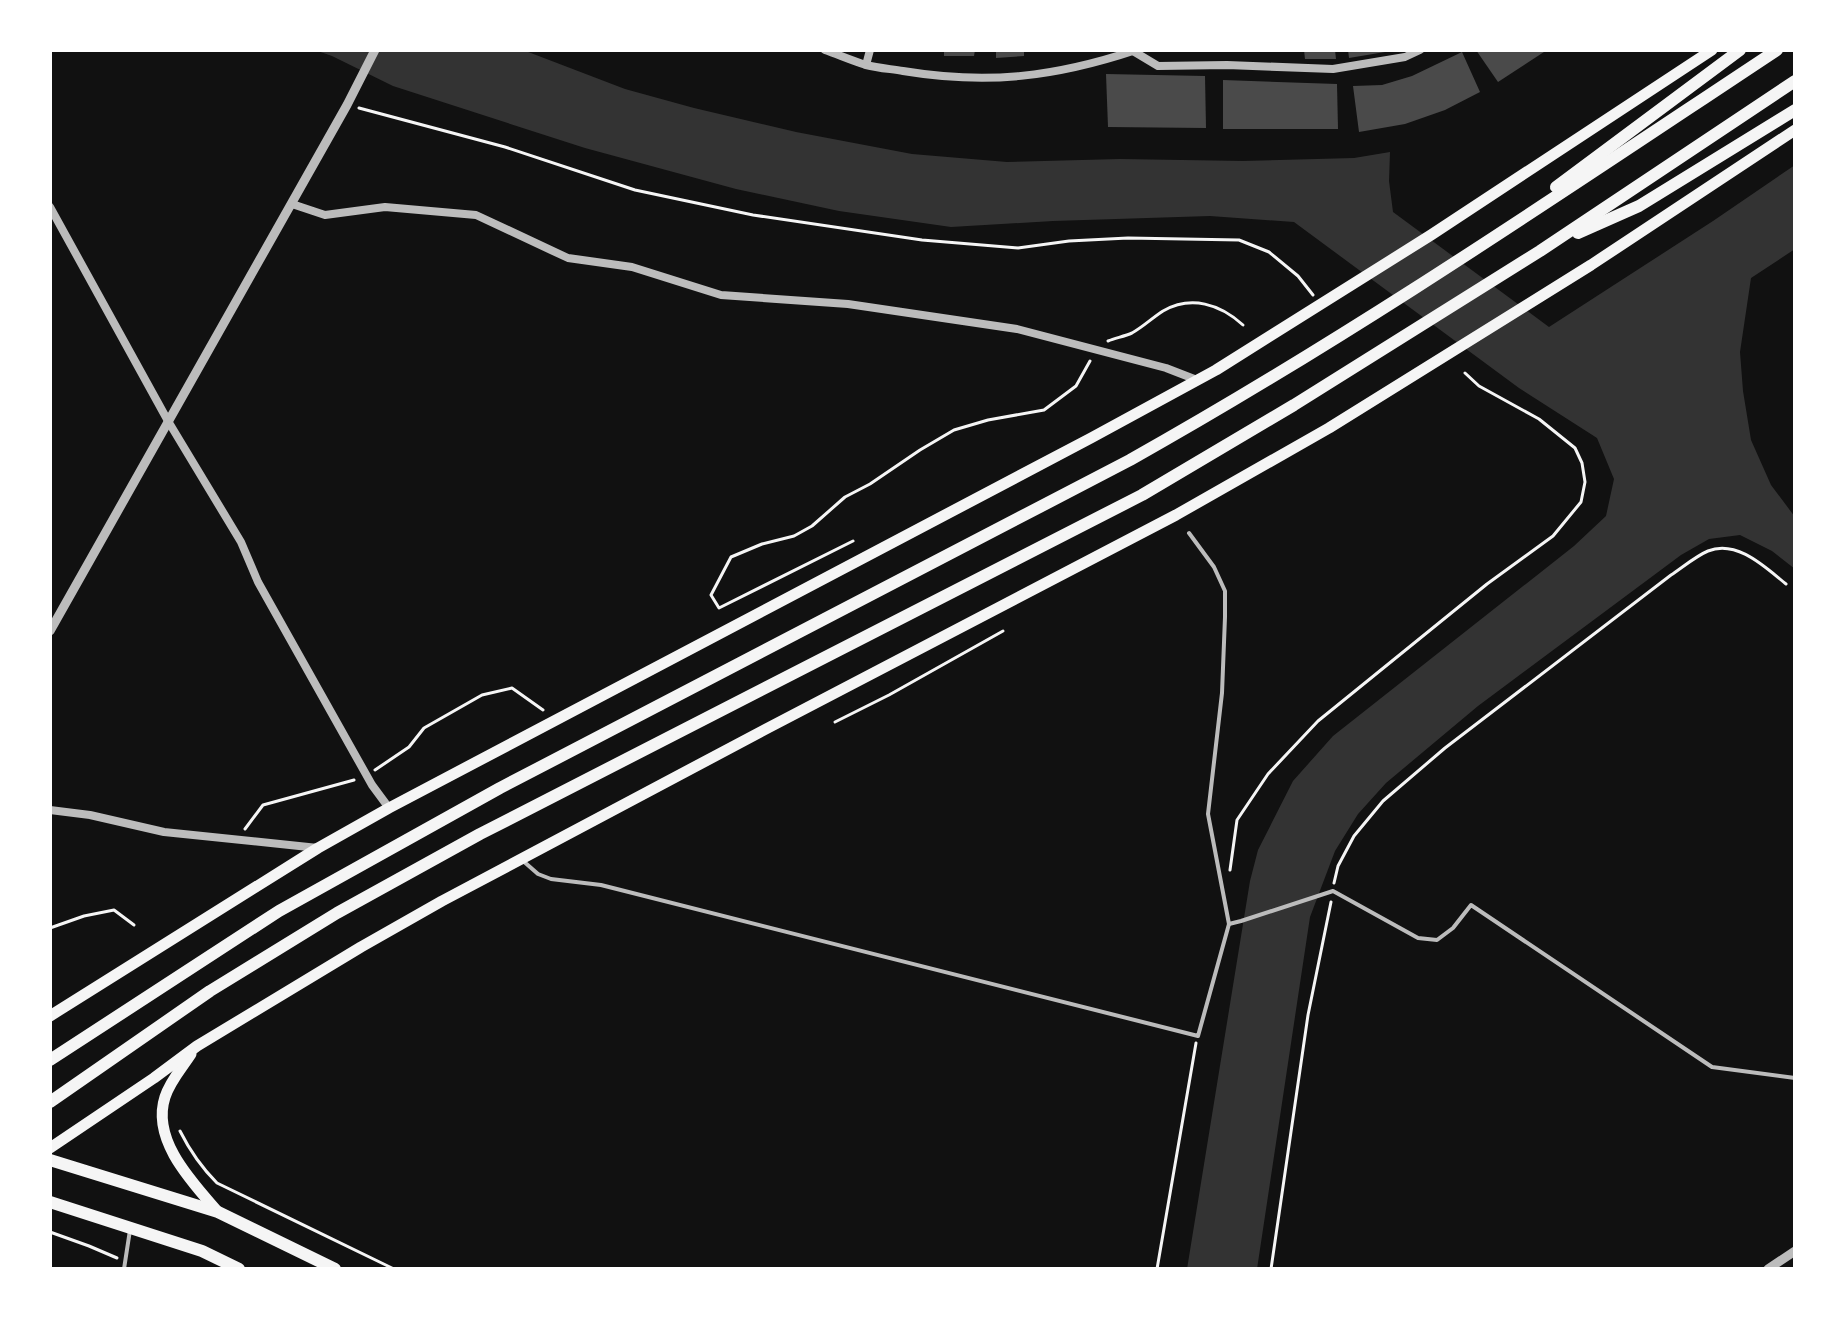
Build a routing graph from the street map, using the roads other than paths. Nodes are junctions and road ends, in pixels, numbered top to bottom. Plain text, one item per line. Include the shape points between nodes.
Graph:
1 (375, 50) edge
2 (825, 50) edge
3 (870, 50) edge
4 (1134, 50) edge
5 (1420, 50) edge
6 (1712, 50) edge
7 (1740, 50) edge
8 (1777, 50) edge
9 (866, 65) junction
10 (1795, 81) edge
11 (1795, 110) edge
12 (1795, 130) edge
13 (292, 204) junction
14 (50, 207) edge
15 (1550, 245) junction
16 (1461, 258) junction
17 (1197, 380) junction
18 (168, 421) junction
19 (1189, 533) dead end
20 (50, 631) edge
21 (389, 808) junction
22 (50, 810) edge
23 (318, 848) junction
24 (520, 858) junction
25 (1229, 924) junction
26 (50, 1016) edge
27 (197, 1046) junction
28 (50, 1060) edge
29 (1795, 1078) edge
30 (50, 1102) edge
31 (50, 1148) edge
32 (50, 1160) edge
33 (52, 1203) edge
34 (218, 1212) junction
35 (130, 1227) junction
36 (1795, 1251) edge
37 (124, 1269) edge
38 (239, 1269) edge
39 (335, 1269) edge
40 (1768, 1269) edge

1 - 13 street
2 - 9 street
3 - 9 street
4 - 5 street via 1158,66 1333,69
4 - 9 street via 1053,72 999,79
6 - 17 main road via 1431,235
7 - 16 highway
8 - 16 highway
10 - 15 highway
11 - 15 highway via 1639,206
12 - 24 main road via 1316,436 1176,515
13 - 17 street via 325,215 385,207 476,215 568,258 632,267 721,295 848,304 1017,329
13 - 18 street
14 - 18 street
15 - 30 highway via 1142,495 480,834 337,913 210,991
16 - 28 highway via 1223,408 1130,460 500,788 279,911
17 - 21 main road
18 - 20 street
18 - 21 street
19 - 25 lane via 1225,591 1222,693 1208,814
21 - 23 main road
22 - 23 street via 164,832
23 - 26 main road
24 - 25 lane via 551,879 601,885 1198,1036
24 - 27 main road
25 - 29 lane via 1333,891 1418,938 1437,940 1471,905 1712,1067
27 - 31 main road
27 - 34 main road via 169,1087 161,1120 183,1172
32 - 34 highway
33 - 35 highway
34 - 39 highway
35 - 37 lane
35 - 38 highway
36 - 40 street

